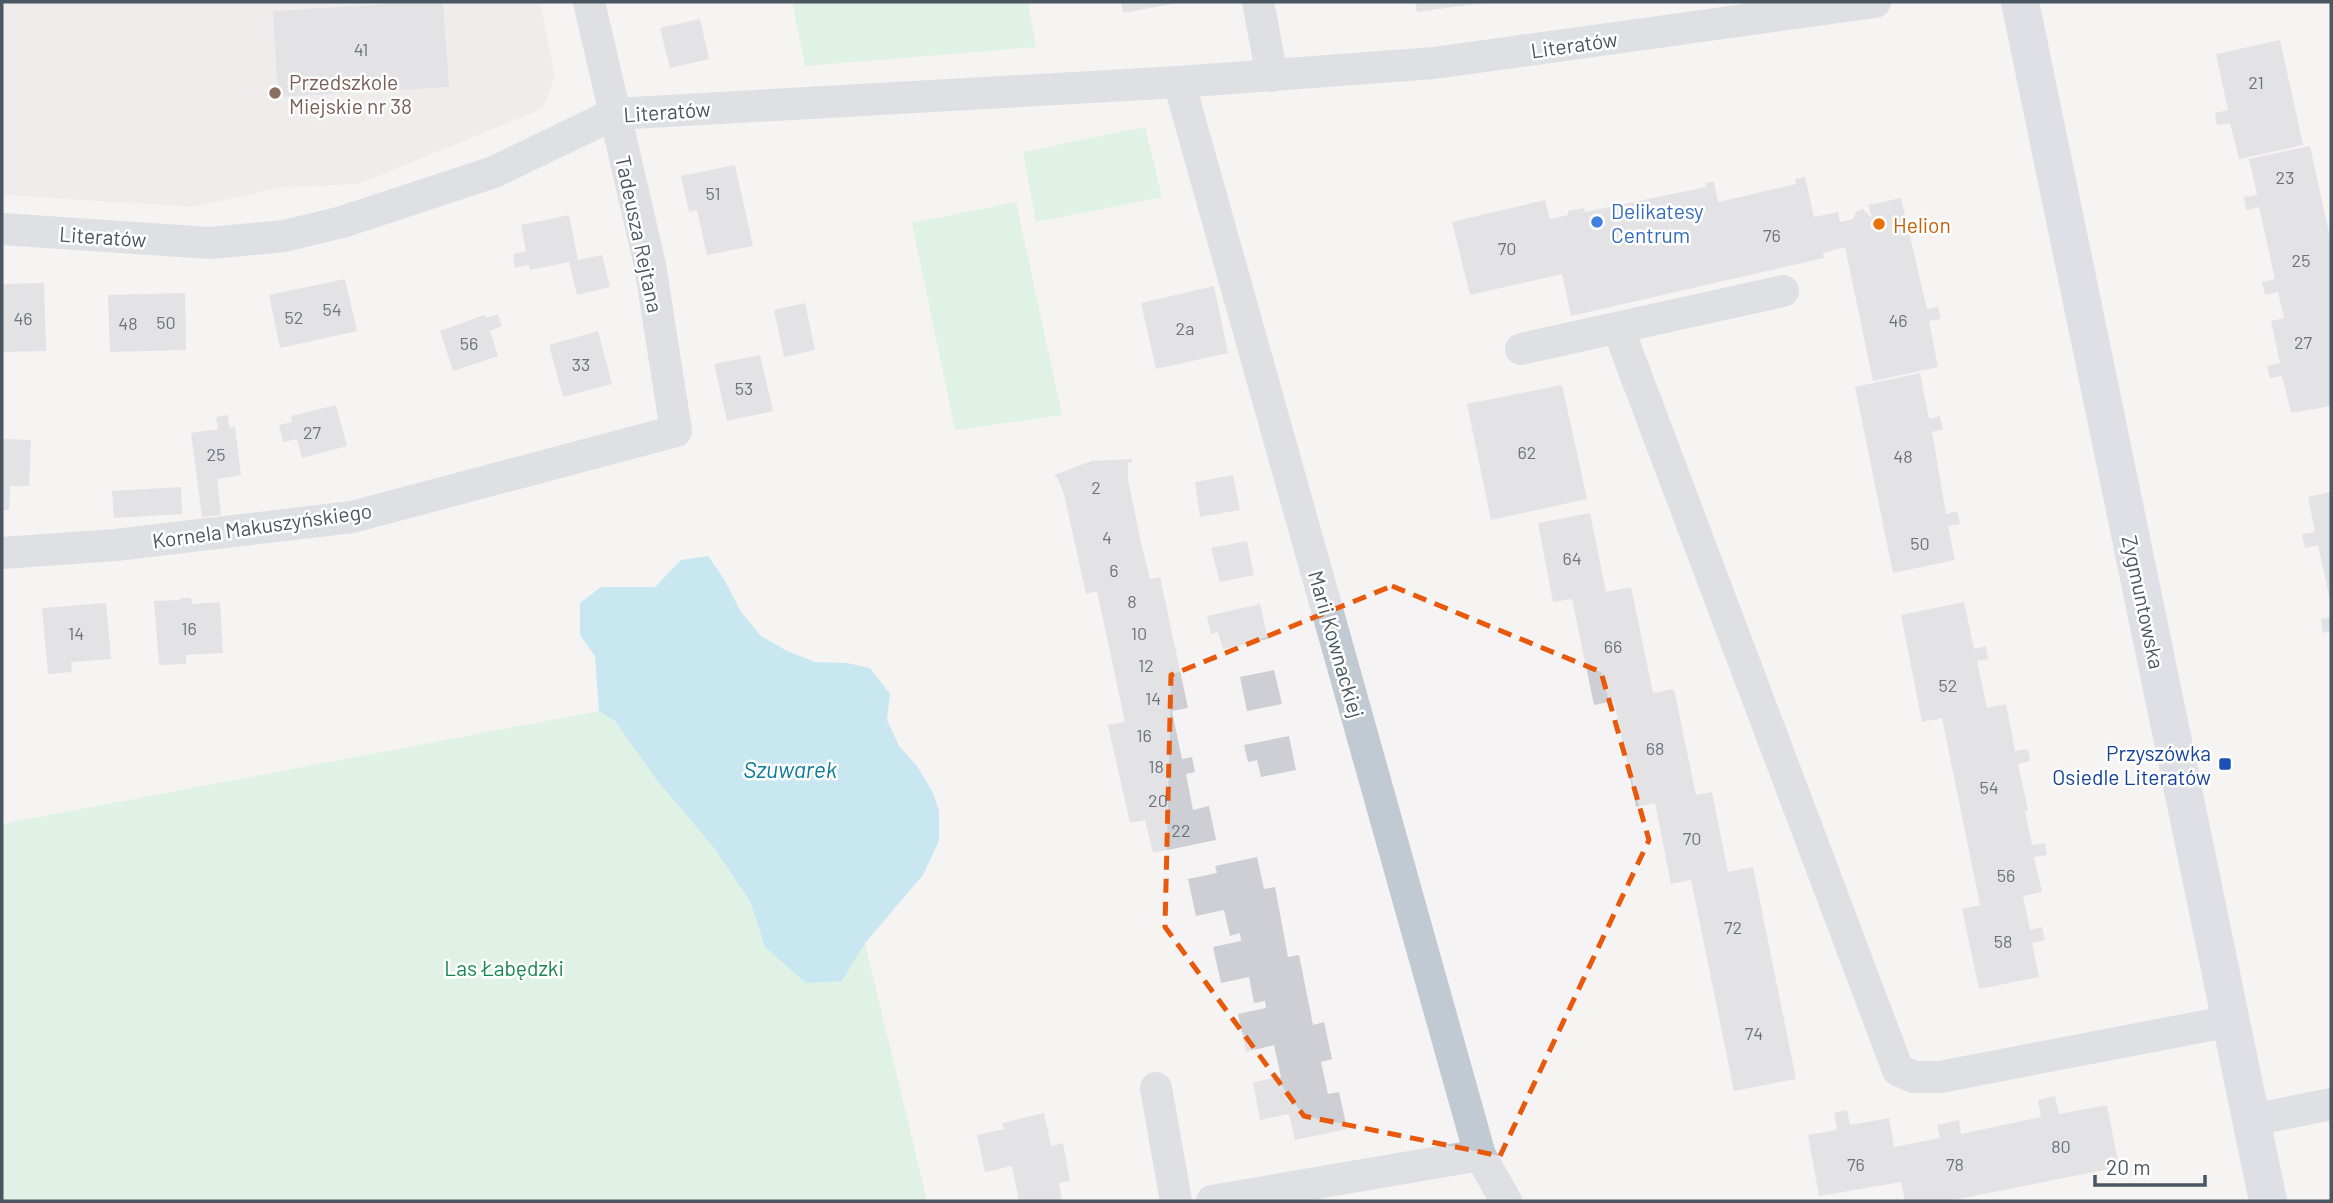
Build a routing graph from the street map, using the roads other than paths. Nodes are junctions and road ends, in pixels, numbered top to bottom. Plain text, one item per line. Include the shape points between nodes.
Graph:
1 (589, 2) edge
2 (1258, 2) edge
3 (1875, 2) edge
4 (2020, 2) edge
5 (1272, 76) junction
6 (1180, 82) junction
7 (614, 114) junction
8 (2, 229) edge
9 (1783, 291) dead end
10 (1618, 328) junction
11 (1521, 349) dead end
12 (640, 439) joint
13 (2, 553) edge
14 (2231, 1021) junction
15 (1156, 1088) dead end
16 (2331, 1104) edge
17 (2252, 1120) junction
18 (1480, 1155) junction
19 (1176, 1201) edge
20 (1212, 1201) edge
21 (1506, 1201) edge
22 (2268, 1201) edge

1 - 7 street, Tadeusza Rejtana
2 - 5 street
3 - 5 street, Literatów via 1434,63
4 - 14 street, Zygmuntowska
5 - 6 street, Literatów
6 - 7 street, Literatów
6 - 18 street, Marii Kownackiej
7 - 8 street, Literatów via 494,172 342,222 284,236 210,243
7 - 12 street, Tadeusza Rejtana via 650,265 676,431
9 - 10 street
10 - 11 street
10 - 14 street via 1898,1070 1914,1077 1940,1077
12 - 13 street, Kornela Makuszyńskiego via 352,517 116,545
14 - 17 street, Zygmuntowska
15 - 19 street
16 - 17 street
17 - 22 street, Zygmuntowska
18 - 20 street
18 - 21 street, Marii Kownackiej

